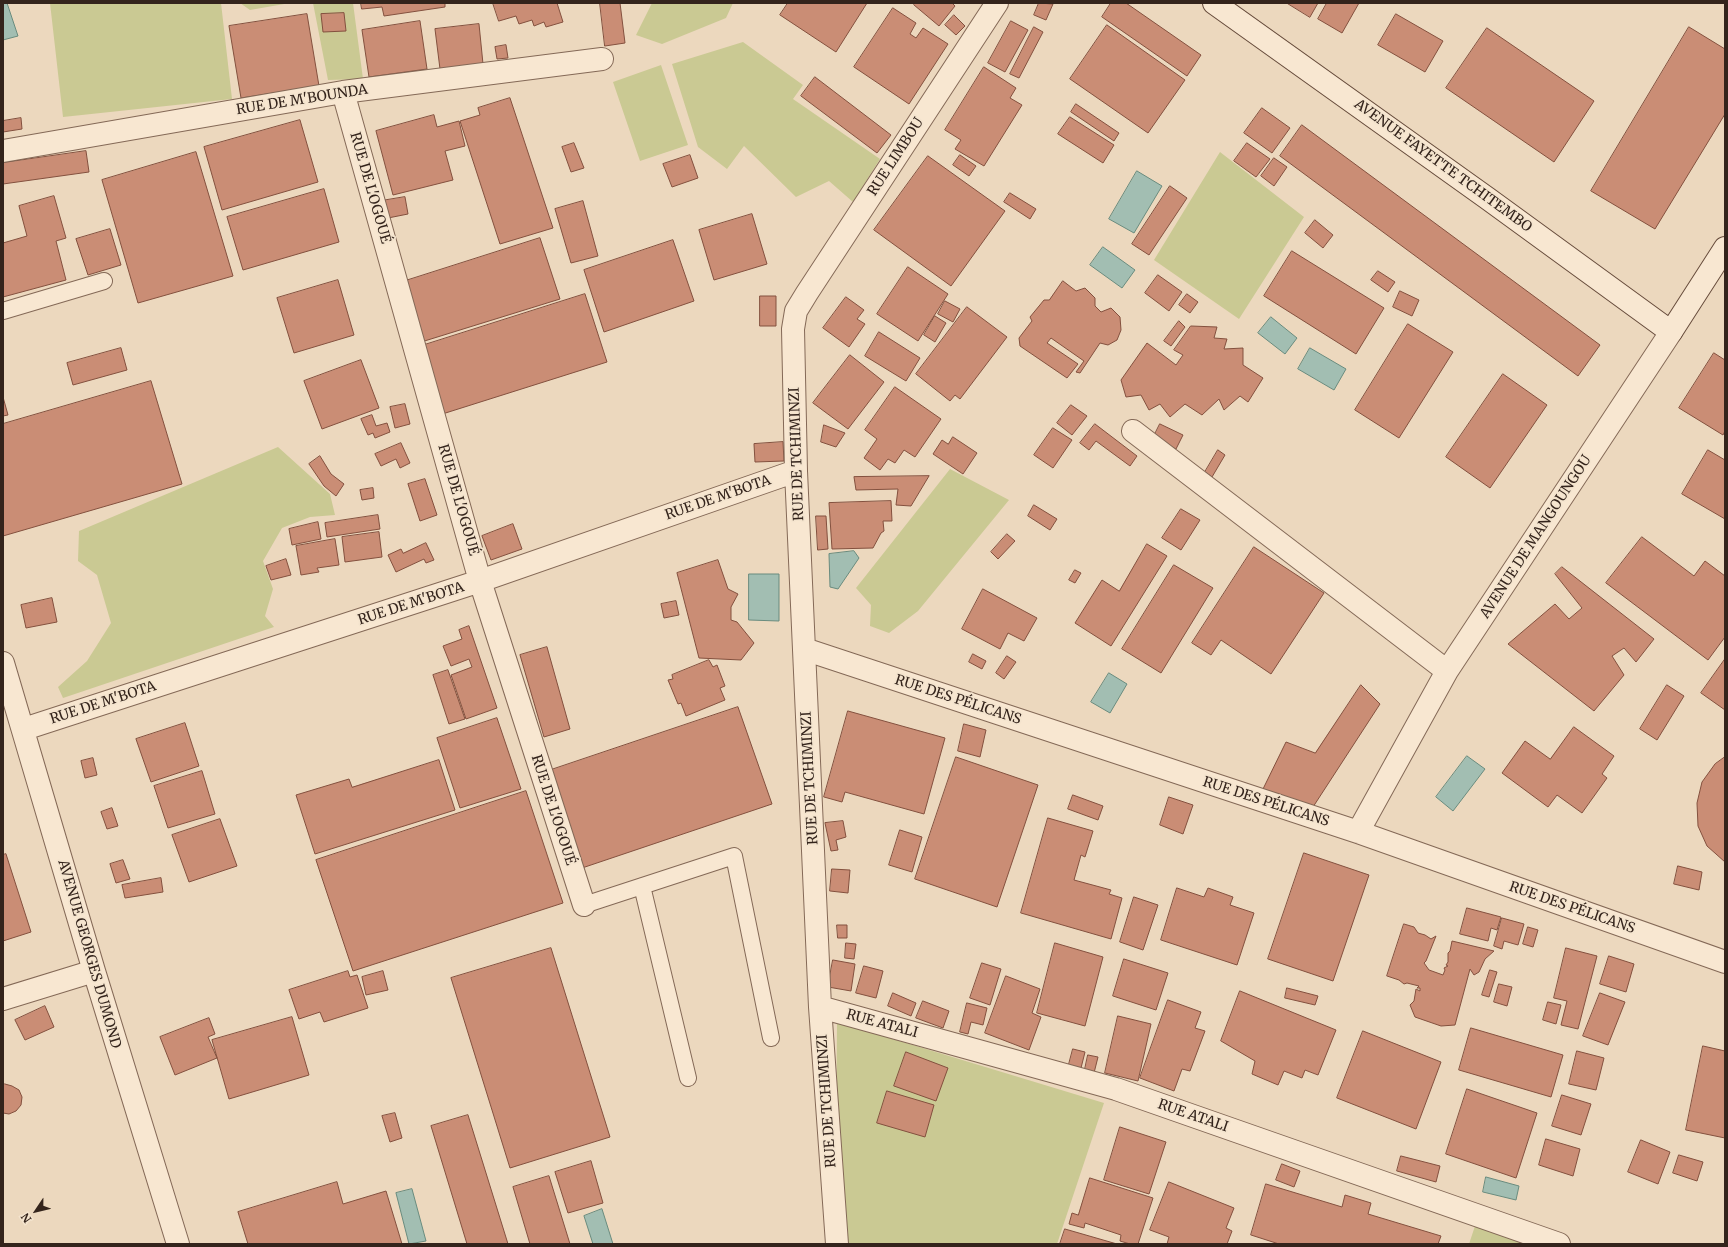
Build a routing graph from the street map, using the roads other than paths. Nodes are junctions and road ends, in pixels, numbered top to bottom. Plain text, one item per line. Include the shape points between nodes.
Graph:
1 (997, 3) edge
2 (1214, 3) edge
3 (602, 59) dead end
4 (343, 92) junction
5 (3, 151) edge
6 (1725, 248) edge
7 (104, 281) dead end
8 (796, 311) joint
9 (3, 312) edge
10 (1671, 332) junction
11 (1133, 431) dead end
12 (796, 471) junction
13 (480, 581) junction
14 (804, 648) junction
15 (3, 663) edge
16 (1447, 671) junction
17 (24, 729) junction
18 (1358, 832) junction
19 (642, 886) junction
20 (584, 905) joint
21 (1725, 962) edge
22 (94, 971) junction
23 (3, 999) edge
24 (820, 1007) junction
25 (771, 1038) dead end
26 (688, 1078) dead end
27 (178, 1244) edge
28 (837, 1244) edge
29 (1559, 1244) edge

1 - 8 street, RUE LIMBOU
2 - 10 street, AVENUE FAYETTE TCHITEMBO
3 - 4 street, RUE DE M'BOUNDA
4 - 5 street, RUE DE M'BOUNDA
4 - 13 street, RUE DE L'OGOUÉ
6 - 10 street, AVENUE DE MANGOUNGOU
7 - 9 lane
8 - 12 street, RUE DE TCHIMINZI via 793,329
10 - 16 street, AVENUE DE MANGOUNGOU
11 - 16 street
12 - 13 street, RUE DE M'BOTA
12 - 14 street, RUE DE TCHIMINZI
13 - 17 street, RUE DE M'BOTA
13 - 20 street, RUE DE L'OGOUÉ
14 - 18 street, RUE DES PÉLICANS
14 - 24 street, RUE DE TCHIMINZI
15 - 17 street, AVENUE GEORGES DUMOND
16 - 18 street, AVENUE DE MANGOUNGOU
17 - 22 street, AVENUE GEORGES DUMOND
18 - 21 street, RUE DES PÉLICANS
19 - 20 lane
19 - 25 lane via 734,856
19 - 26 lane
22 - 23 street
22 - 27 street, AVENUE GEORGES DUMOND
24 - 28 street, RUE DE TCHIMINZI
24 - 29 street, RUE ATALI via 1116,1089

